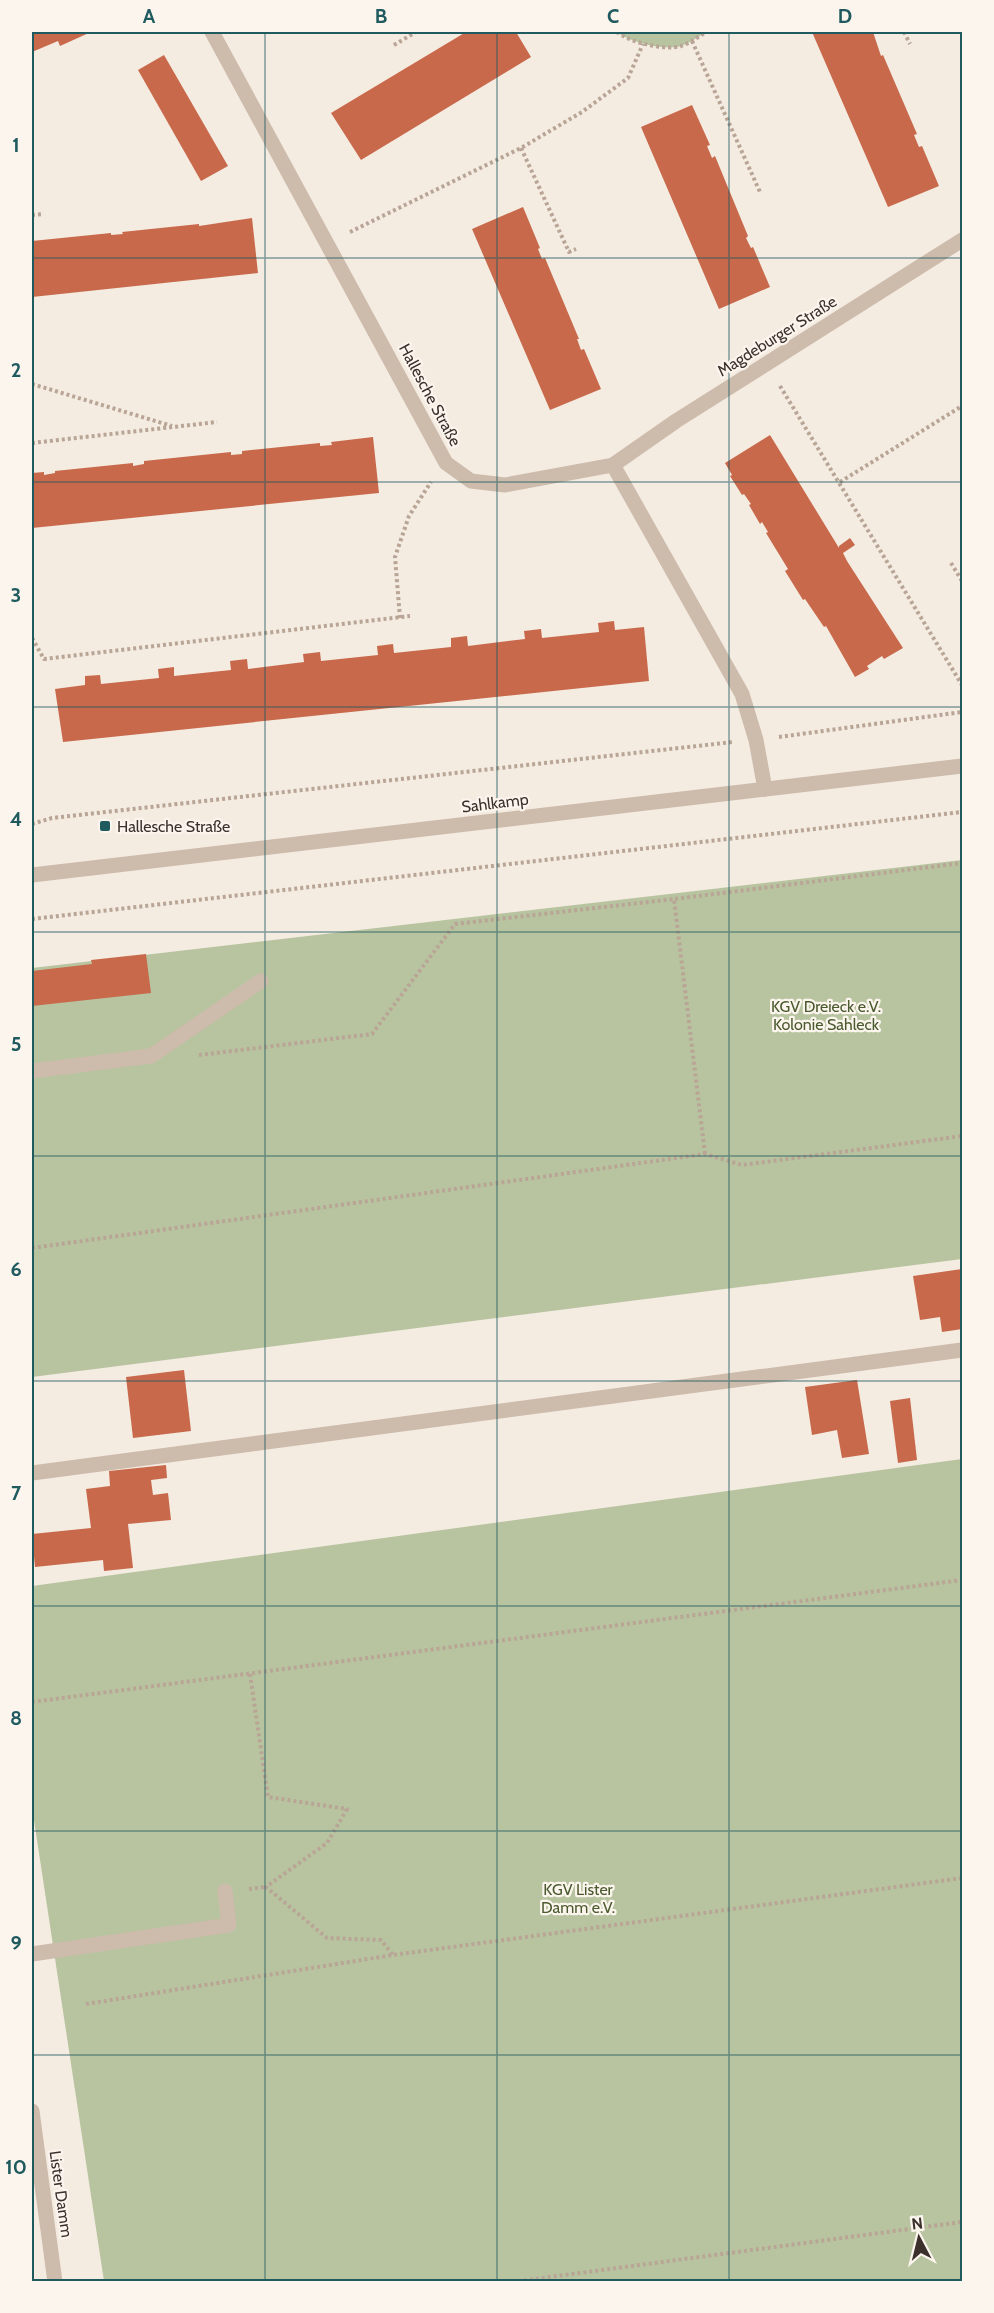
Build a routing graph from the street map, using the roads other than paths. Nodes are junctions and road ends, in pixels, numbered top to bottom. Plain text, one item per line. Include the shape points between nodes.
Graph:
1 (212, 32) edge
2 (963, 240) edge
3 (613, 465) junction
4 (963, 766) edge
5 (765, 789) junction
6 (32, 875) edge
7 (261, 981) dead end
8 (32, 1071) edge
9 (963, 1350) edge
10 (32, 1473) edge
11 (225, 1891) dead end
12 (32, 1954) edge
13 (32, 2111) edge
14 (55, 2282) edge

1 - 3 street, Hallesche Straße via 446,463 471,481 505,485
2 - 3 street, Magdeburger Straße
3 - 5 street via 742,694
4 - 5 street, Sahlkamp
5 - 6 street, Sahlkamp
7 - 8 street via 151,1056
9 - 10 street
11 - 12 street via 230,1925
13 - 14 street, Lister Damm

